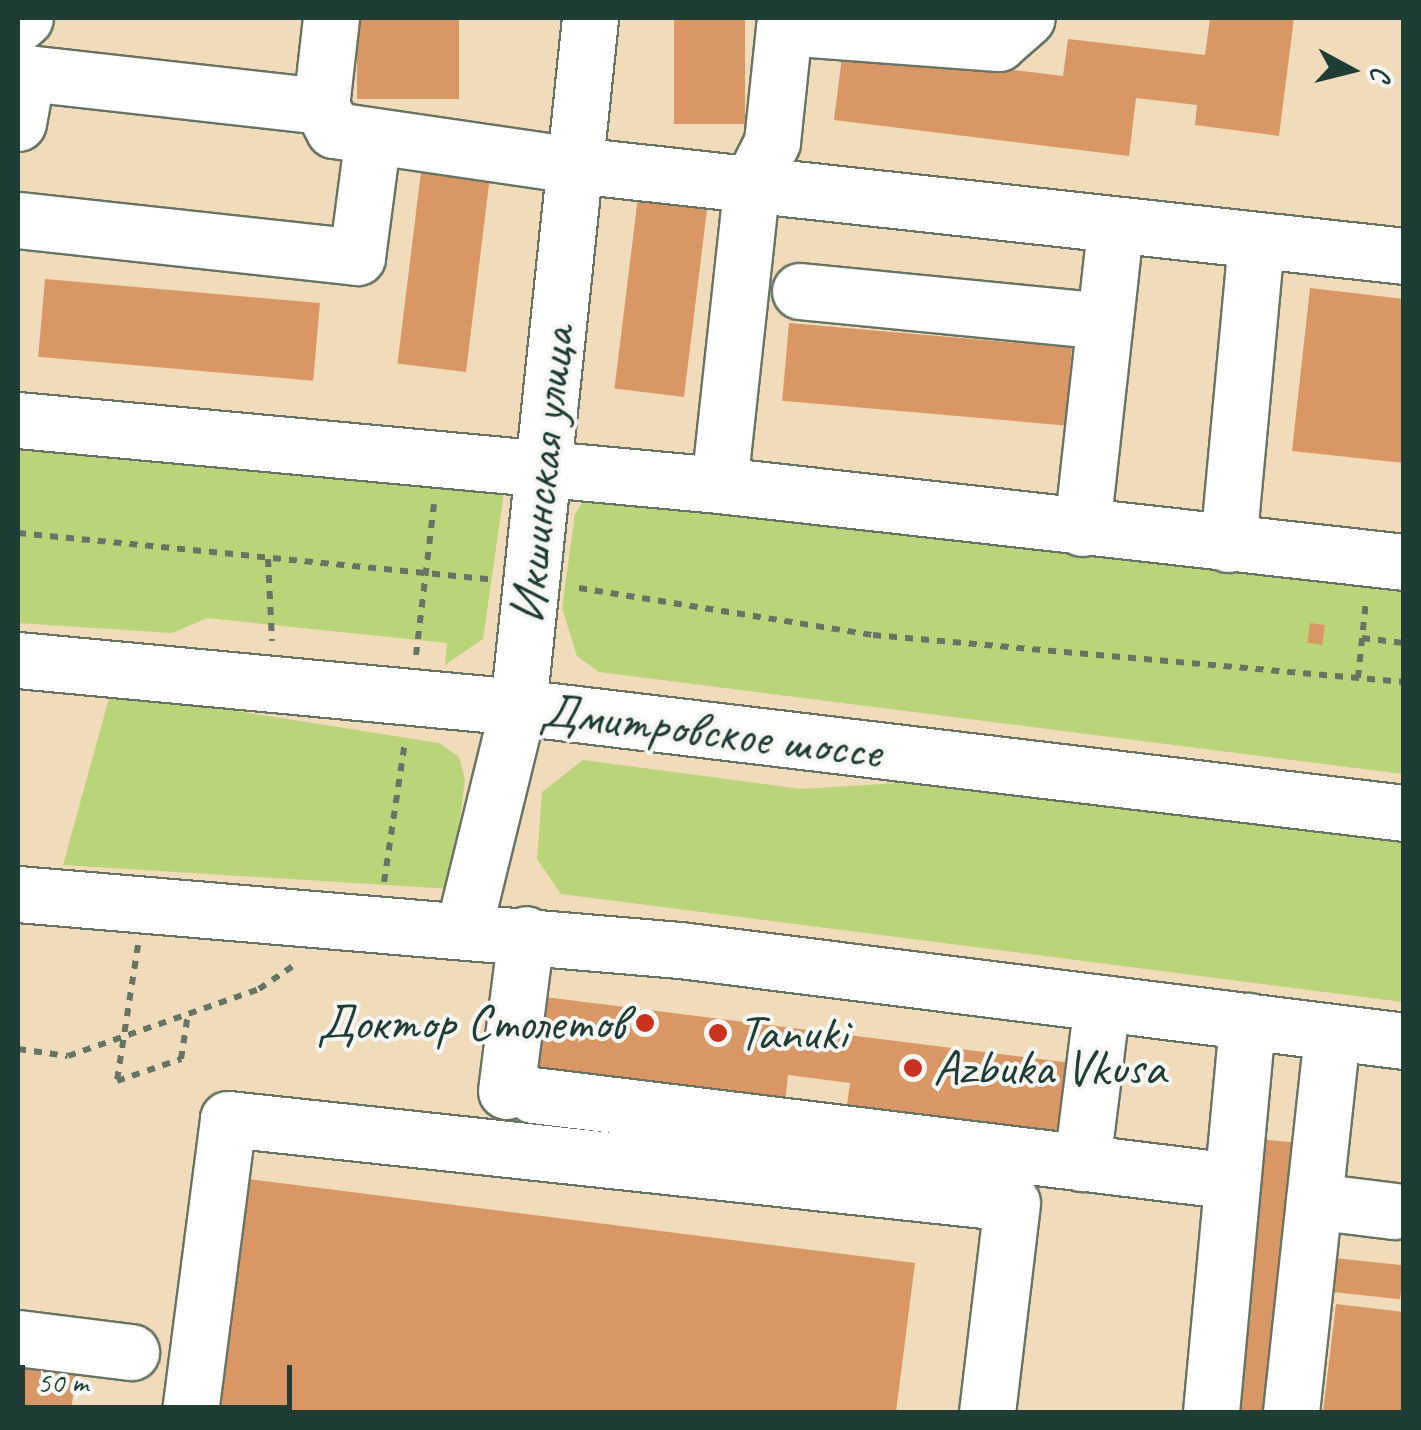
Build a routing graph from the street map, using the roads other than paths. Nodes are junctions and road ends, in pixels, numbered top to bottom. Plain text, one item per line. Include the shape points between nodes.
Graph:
1 (26, 18) edge
2 (331, 18) edge
3 (590, 18) edge
4 (1027, 18) edge
5 (785, 22) edge
6 (20, 73) edge
7 (321, 106) junction
8 (373, 136) junction
9 (574, 166) junction
10 (752, 182) junction
11 (18, 220) edge
12 (1114, 230) junction
13 (1256, 243) junction
14 (1404, 256) edge
15 (800, 291) dead end
16 (1105, 321) junction
17 (18, 420) edge
18 (543, 467) junction
19 (718, 484) junction
20 (1082, 528) junction
21 (1228, 544) junction
22 (1386, 560) edge
23 (18, 660) edge
24 (518, 707) junction
25 (1404, 812) edge
26 (18, 894) edge
27 (464, 928) junction
28 (526, 934) junction
29 (1102, 1003) junction
30 (1247, 1021) junction
31 (1332, 1032) junction
32 (1404, 1041) edge
33 (1082, 1163) junction
34 (1232, 1181) junction
35 (1314, 1201) junction
36 (1394, 1211) dead end
37 (18, 1338) edge
38 (131, 1352) dead end
39 (190, 1412) edge
40 (988, 1412) edge
41 (1211, 1412) edge
42 (1292, 1412) edge

1 - 6 main road
2 - 7 main road
3 - 9 main road, Икшинская улица
4 - 5 main road via 998,43
5 - 10 main road via 772,142
6 - 7 main road
7 - 8 main road via 334,130
8 - 9 main road
8 - 11 main road via 357,256
9 - 10 main road
9 - 18 main road, Икшинская улица
10 - 12 main road
10 - 19 main road
12 - 13 main road
12 - 16 main road
13 - 14 main road
13 - 21 main road
15 - 16 main road
16 - 20 main road
17 - 18 main road
18 - 19 main road
18 - 24 main road, Икшинская улица
19 - 20 main road
20 - 21 main road
21 - 22 main road
23 - 24 main road, Дмитровское шоссе
24 - 25 main road, Дмитровское шоссе
24 - 27 main road, Икшинская улица
26 - 27 main road
27 - 28 main road
28 - 29 main road
28 - 33 main road via 519,1093
29 - 30 main road
29 - 33 main road
30 - 31 main road
30 - 34 main road
31 - 32 main road
31 - 35 main road
33 - 34 main road
34 - 41 main road
35 - 36 main road
35 - 42 main road
37 - 38 main road
39 - 40 main road via 228,1119 1012,1203

